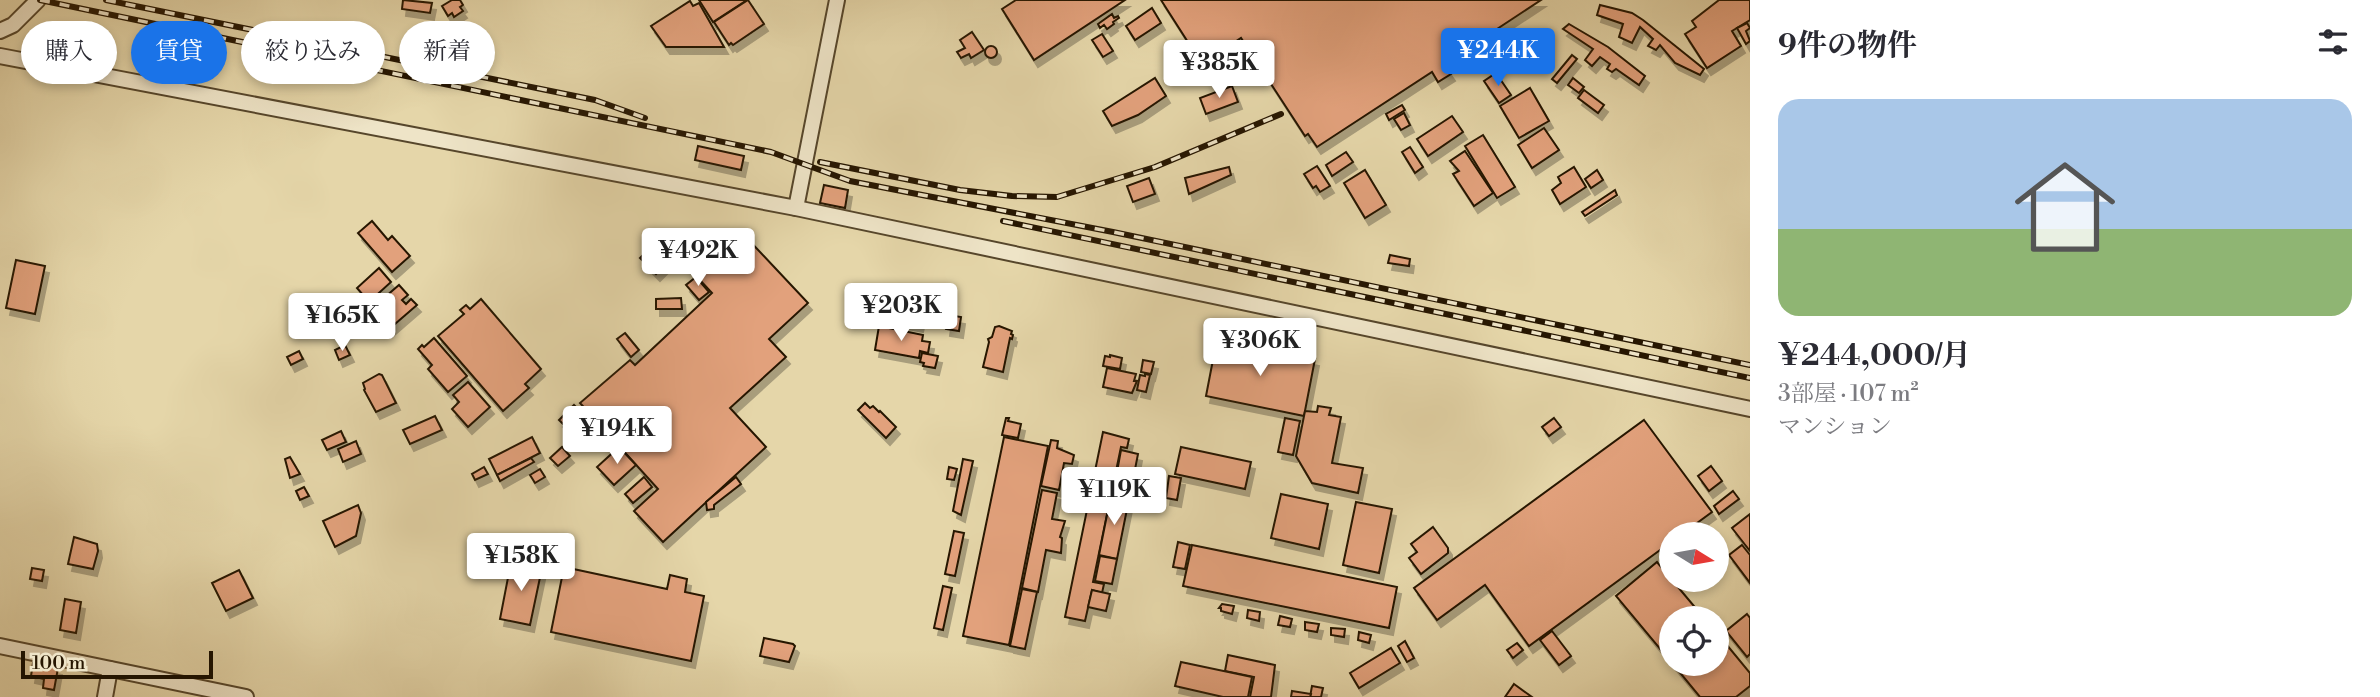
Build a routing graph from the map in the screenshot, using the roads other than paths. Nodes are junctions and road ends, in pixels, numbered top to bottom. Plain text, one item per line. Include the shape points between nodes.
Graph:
1 (38, 0) edge
2 (837, 0) edge
3 (0, 31) edge
4 (0, 56) edge
5 (796, 208) junction
6 (1750, 409) edge
7 (0, 646) edge
8 (110, 669) junction
9 (105, 697) edge
10 (246, 697) edge

1 - 3 lane
2 - 5 lane
4 - 5 lane
5 - 6 lane
7 - 8 lane
8 - 9 lane
8 - 10 lane

